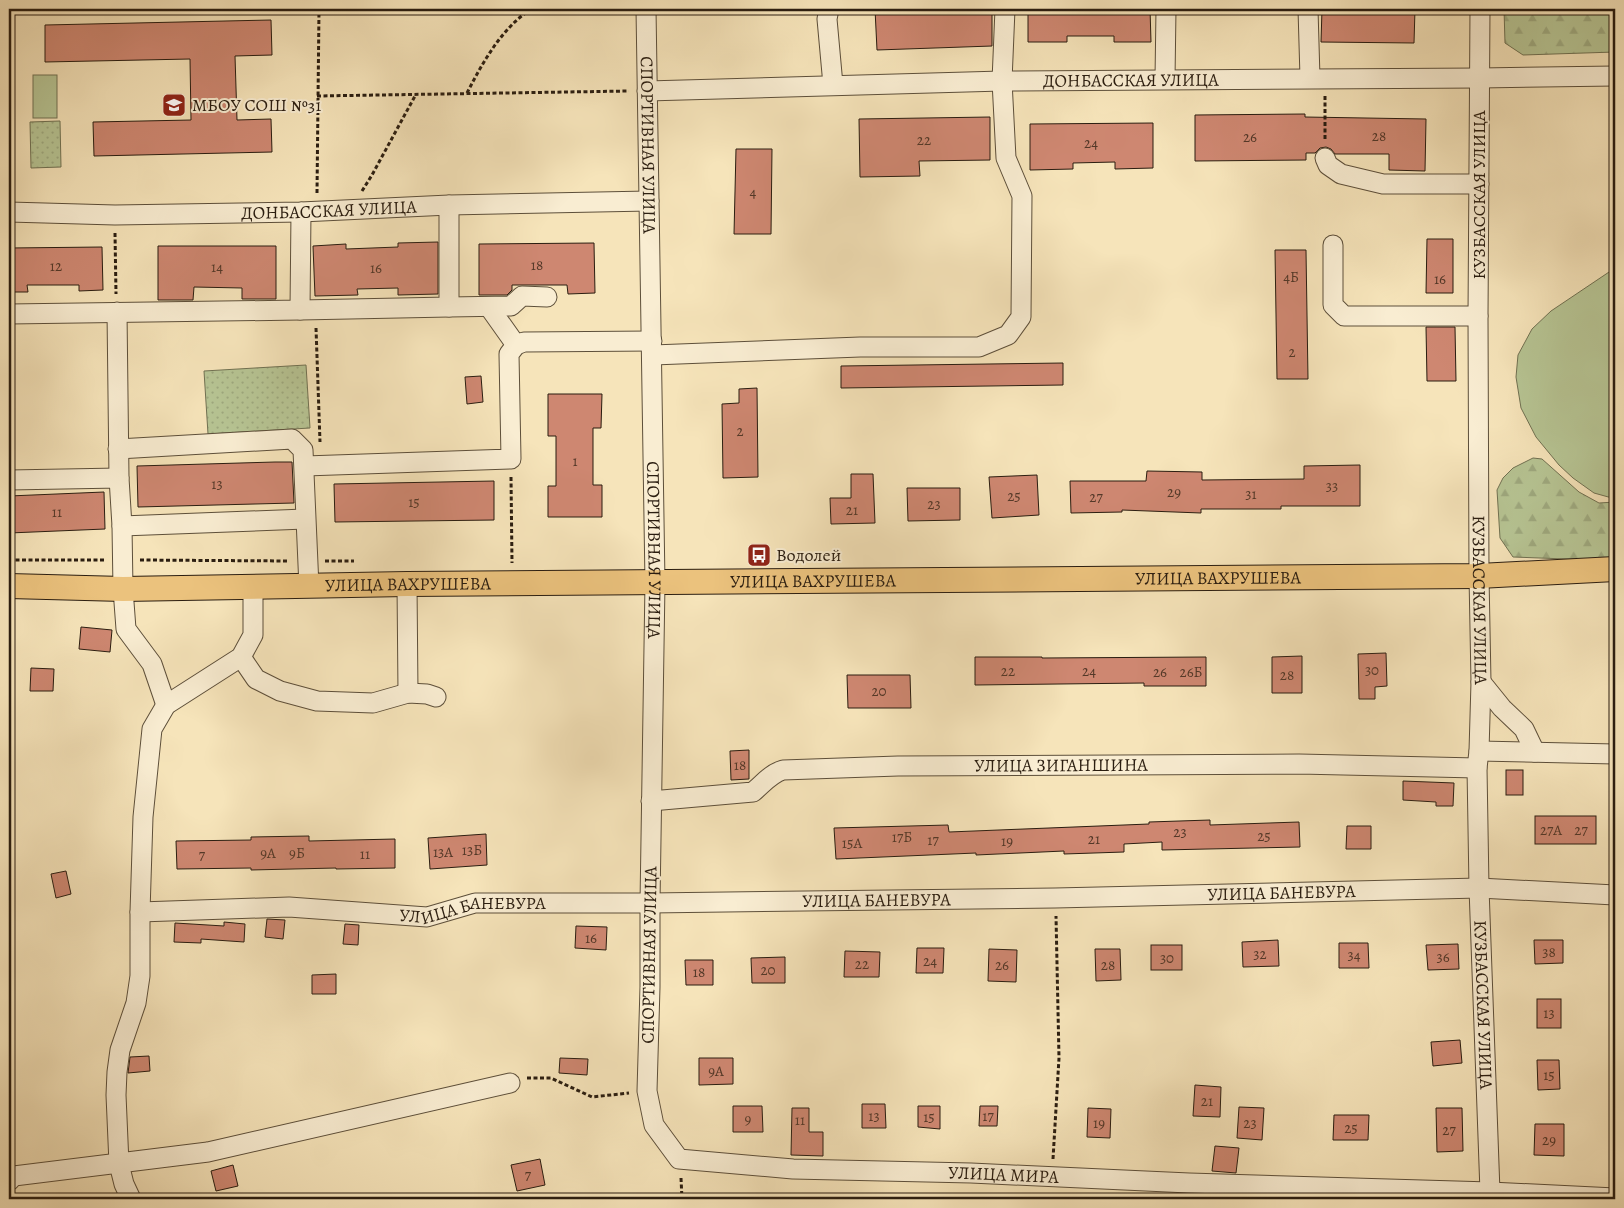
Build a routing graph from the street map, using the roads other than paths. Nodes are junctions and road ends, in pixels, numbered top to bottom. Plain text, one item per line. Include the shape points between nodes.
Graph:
1 (646, 9) edge
2 (830, 9) edge
3 (1005, 9) edge
4 (1166, 9) edge
5 (1308, 9) edge
6 (1480, 9) edge
7 (1615, 76) edge
8 (1318, 78) junction
9 (1480, 78) junction
10 (1165, 79) junction
11 (1002, 81) junction
12 (833, 85) junction
13 (647, 91) junction
14 (1325, 158) road end
15 (1479, 184) junction
16 (649, 201) junction
17 (449, 205) junction
18 (309, 211) junction
19 (9, 212) edge
20 (1333, 245) dead end
21 (547, 297) dead end
22 (489, 306) junction
23 (450, 308) junction
24 (308, 310) junction
25 (117, 312) junction
26 (9, 314) edge
27 (1478, 316) junction
28 (516, 345) junction
29 (652, 348) junction
30 (118, 448) junction
31 (313, 466) junction
32 (119, 478) junction
33 (9, 480) edge
34 (305, 519) junction
35 (122, 526) junction
36 (1615, 569) edge
37 (1479, 576) junction
38 (655, 583) junction
39 (407, 584) junction
40 (9, 586) edge
41 (253, 587) junction
42 (308, 587) junction
43 (122, 589) junction
44 (242, 657) junction
45 (1482, 682) junction
46 (408, 693) junction
47 (436, 697) dead end
48 (166, 705) junction
49 (1535, 752) junction
50 (1615, 754) edge
51 (1478, 760) junction
52 (651, 801) junction
53 (1479, 888) junction
54 (1615, 895) edge
55 (650, 902) junction
56 (140, 912) junction
57 (510, 1083) road end
58 (647, 1091) joint
59 (119, 1164) junction
60 (9, 1181) edge
61 (1490, 1192) junction
62 (1615, 1198) edge
63 (131, 1199) edge

1 - 13 street, СПОРТИВНАЯ УЛИЦА
2 - 12 street via 827,18
3 - 11 street
4 - 10 street
5 - 8 street
6 - 9 street, КУЗБАССКАЯ УЛИЦА
7 - 9 street, ДОНБАССКАЯ УЛИЦА
8 - 9 street, ДОНБАССКАЯ УЛИЦА
8 - 10 street, ДОНБАССКАЯ УЛИЦА
9 - 15 street, КУЗБАССКАЯ УЛИЦА
10 - 11 street, ДОНБАССКАЯ УЛИЦА
11 - 12 street, ДОНБАССКАЯ УЛИЦА
11 - 29 street via 1006,158 1022,196 1021,317 1008,335 979,347
12 - 13 street, ДОНБАССКАЯ УЛИЦА
13 - 16 street, СПОРТИВНАЯ УЛИЦА
14 - 15 street via 1328,165 1342,174 1383,184
15 - 27 street, КУЗБАССКАЯ УЛИЦА
16 - 17 street, ДОНБАССКАЯ УЛИЦА
16 - 29 street, СПОРТИВНАЯ УЛИЦА
17 - 18 street, ДОНБАССКАЯ УЛИЦА
17 - 23 street
18 - 19 street, ДОНБАССКАЯ УЛИЦА via 115,215
18 - 24 street
20 - 27 street via 1333,305 1344,316
21 - 22 street via 522,296 511,306
22 - 23 street
22 - 28 street
23 - 24 street
24 - 25 street
25 - 26 street
25 - 30 street
27 - 37 street, КУЗБАССКАЯ УЛИЦА
28 - 29 street via 524,342
28 - 31 street via 509,354 511,460
29 - 38 street, СПОРТИВНАЯ УЛИЦА
30 - 31 street via 292,440
30 - 32 street
31 - 34 street
32 - 33 street
32 - 35 street
34 - 35 street
34 - 42 street
35 - 43 street
36 - 37 main road, УЛИЦА ВАХРУШЕВА
37 - 38 main road, УЛИЦА ВАХРУШЕВА
37 - 45 street, КУЗБАССКАЯ УЛИЦА
38 - 39 main road, УЛИЦА ВАХРУШЕВА via 515,569
38 - 52 street, СПОРТИВНАЯ УЛИЦА
39 - 42 main road, УЛИЦА ВАХРУШЕВА
39 - 46 street
40 - 43 main road, УЛИЦА ВАХРУШЕВА
41 - 42 main road, УЛИЦА ВАХРУШЕВА
41 - 43 main road, УЛИЦА ВАХРУШЕВА
41 - 44 street via 253,635
43 - 48 street via 126,629 152,664
44 - 46 street via 256,680 280,691 317,701 374,702
44 - 48 street
45 - 49 street via 1524,729
45 - 51 street, КУЗБАССКАЯ УЛИЦА
46 - 47 street
48 - 56 street via 152,729 143,817
49 - 50 street, УЛИЦА ЗИГАНШИНА
49 - 51 street, УЛИЦА ЗИГАНШИНА
51 - 52 street, УЛИЦА ЗИГАНШИНА via 783,770 773,773 753,792
51 - 53 street, КУЗБАССКАЯ УЛИЦА
52 - 55 street, СПОРТИВНАЯ УЛИЦА
53 - 54 street, УЛИЦА БАНЕВУРА
53 - 55 street, УЛИЦА БАНЕВУРА via 1055,898
53 - 61 street, КУЗБАССКАЯ УЛИЦА
55 - 56 street, УЛИЦА БАНЕВУРА via 475,903 428,917 289,907
55 - 58 street, СПОРТИВНАЯ УЛИЦА
56 - 59 street via 140,976 136,1004 120,1050 117,1072
57 - 59 street via 208,1152
58 - 61 street, УЛИЦА МИРА via 654,1125 679,1160 793,1169
59 - 60 street via 14,1176
59 - 63 street
61 - 62 street, УЛИЦА МИРА

